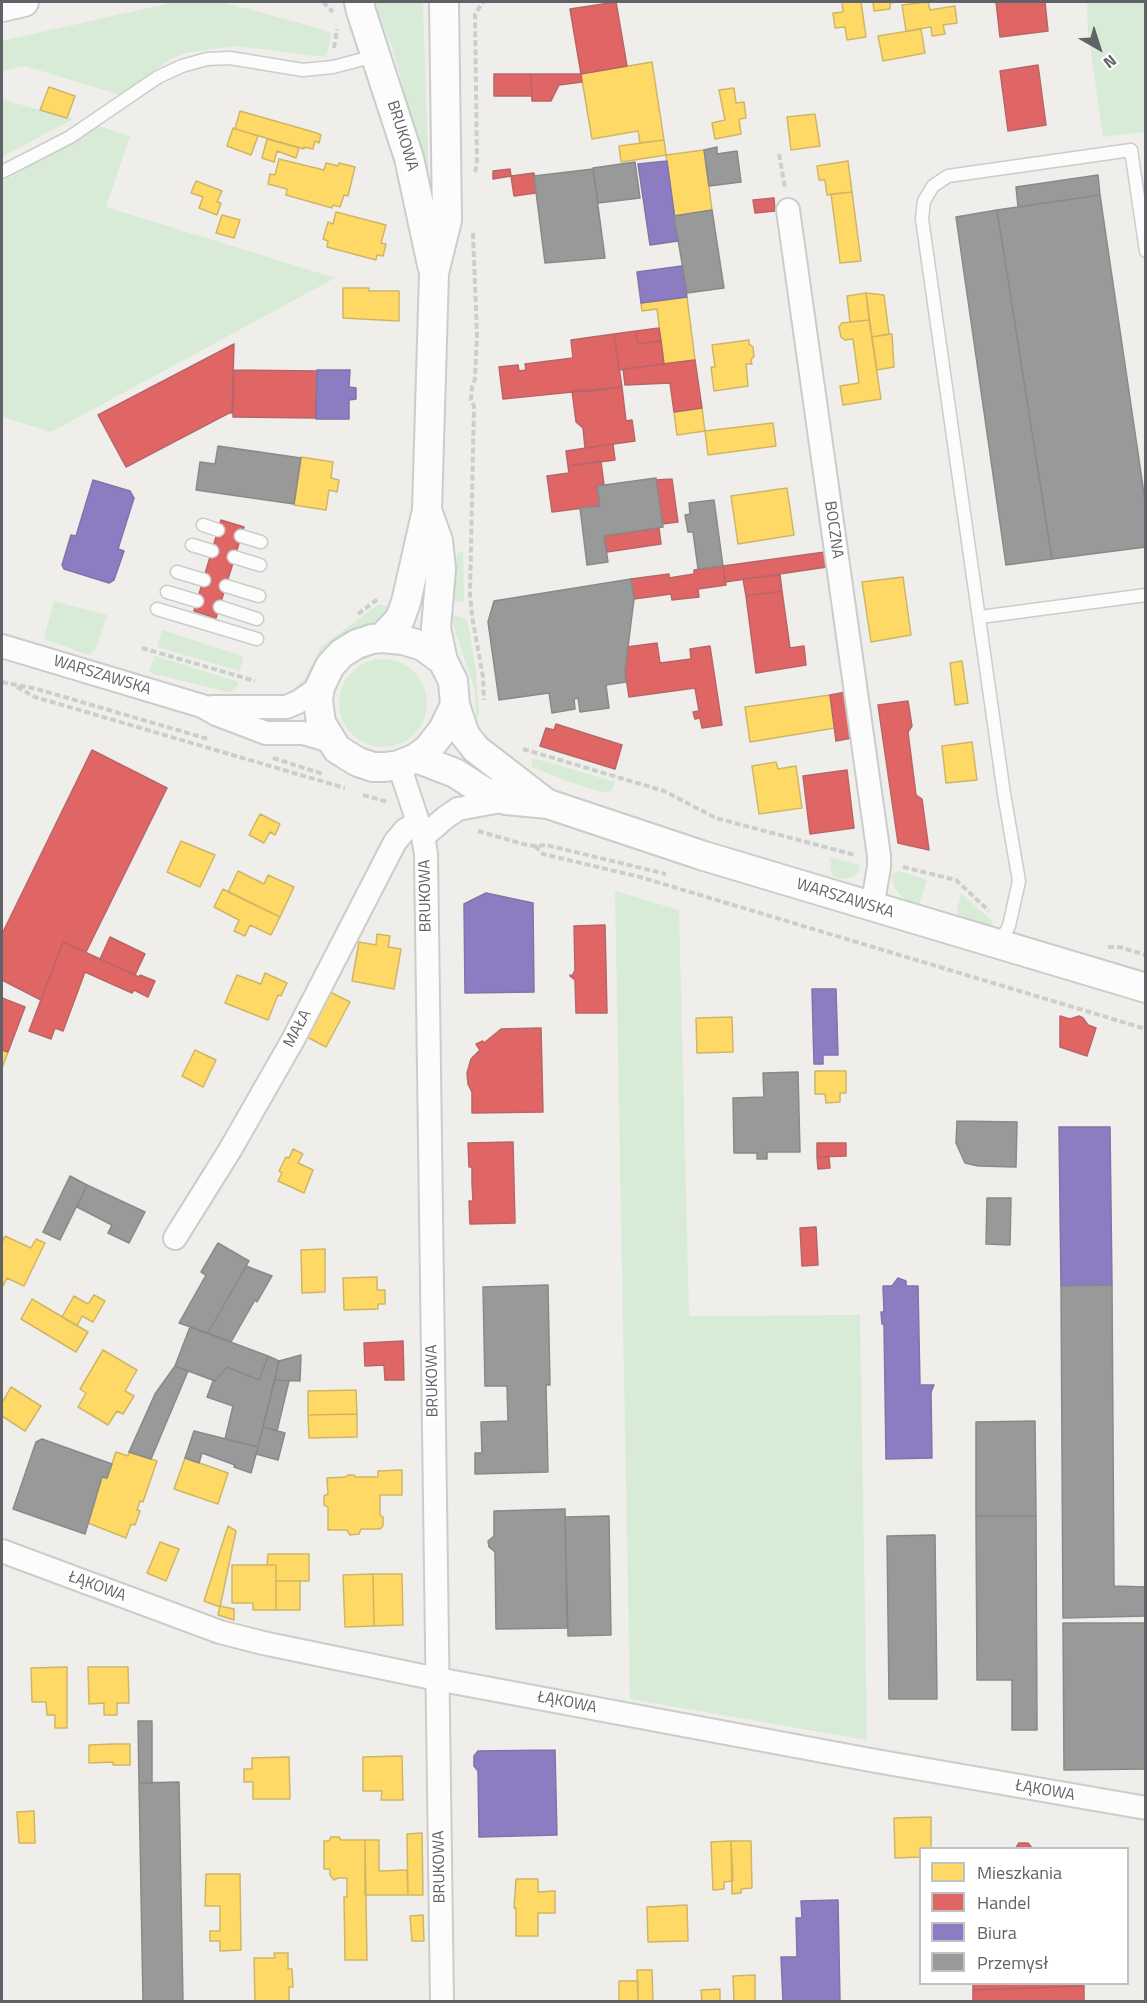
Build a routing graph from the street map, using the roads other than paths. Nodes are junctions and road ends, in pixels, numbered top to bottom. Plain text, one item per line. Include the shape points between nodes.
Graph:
1 (24, 2) edge
2 (444, 2) edge
3 (2, 7) edge
4 (352, 8) edge
5 (376, 56) junction
6 (2, 172) edge
7 (788, 210) road end
8 (1146, 251) edge
9 (434, 273) junction
10 (427, 510) junction
11 (203, 525) dead end
12 (218, 530) dead end
13 (241, 536) dead end
14 (261, 542) dead end
15 (192, 545) dead end
16 (212, 550) dead end
17 (234, 557) dead end
18 (260, 565) dead end
19 (177, 572) dead end
20 (204, 580) dead end
21 (226, 586) dead end
22 (167, 592) dead end
23 (1146, 595) edge
24 (259, 596) dead end
25 (197, 601) dead end
26 (219, 607) dead end
27 (157, 609) dead end
28 (980, 617) junction
29 (258, 618) dead end
30 (257, 639) dead end
31 (382, 639) junction
32 (2, 646) edge
33 (443, 661) junction
34 (320, 687) junction
35 (455, 705) junction
36 (202, 706) junction
37 (331, 741) junction
38 (408, 762) junction
39 (506, 800) junction
40 (546, 803) junction
41 (420, 829) junction
42 (872, 907) junction
43 (1004, 935) junction
44 (1146, 988) edge
45 (176, 1238) dead end
46 (2, 1551) edge
47 (437, 1679) junction
48 (1146, 1808) edge
49 (442, 2001) edge

1 - 3 street
2 - 9 street, BRUKOWA via 447,220
4 - 5 street, BRUKOWA
5 - 6 lane via 303,70 230,58 182,66 158,77 70,137
5 - 9 street, BRUKOWA via 414,174
7 - 42 street, BOCZNA via 879,862
8 - 28 lane via 1131,150 948,176 933,186 924,201 922,219
9 - 10 street, BRUKOWA
10 - 31 street, BRUKOWA via 400,619
10 - 33 street, BRUKOWA via 438,541 441,569 436,628
11 - 12 lane
13 - 14 lane
15 - 16 lane
17 - 18 lane
19 - 20 lane
21 - 24 lane
22 - 25 lane
23 - 28 lane
26 - 29 lane
27 - 30 lane
28 - 43 lane via 1019,881
31 - 33 street via 423,646
31 - 34 street via 357,644 342,653 330,666
32 - 36 street, WARSZAWSKA
33 - 35 street via 453,681
34 - 36 street, WARSZAWSKA via 286,707
34 - 37 street via 321,723
35 - 38 street via 428,749
35 - 40 street, WARSZAWSKA via 465,735 476,749
36 - 37 street, WARSZAWSKA via 266,733 303,734
37 - 38 street via 358,762 373,766
38 - 39 street, WARSZAWSKA via 454,773
38 - 41 street, BRUKOWA
39 - 40 street, WARSZAWSKA
39 - 41 street, WARSZAWSKA via 459,809
40 - 42 street, WARSZAWSKA via 670,846
41 - 45 street, MAŁA via 405,830 396,842 294,1038
41 - 47 street, BRUKOWA via 426,854
42 - 43 street, WARSZAWSKA
43 - 44 street, WARSZAWSKA
46 - 47 street, ŁĄKOWA via 220,1632
47 - 48 street, ŁĄKOWA
47 - 49 street, BRUKOWA

